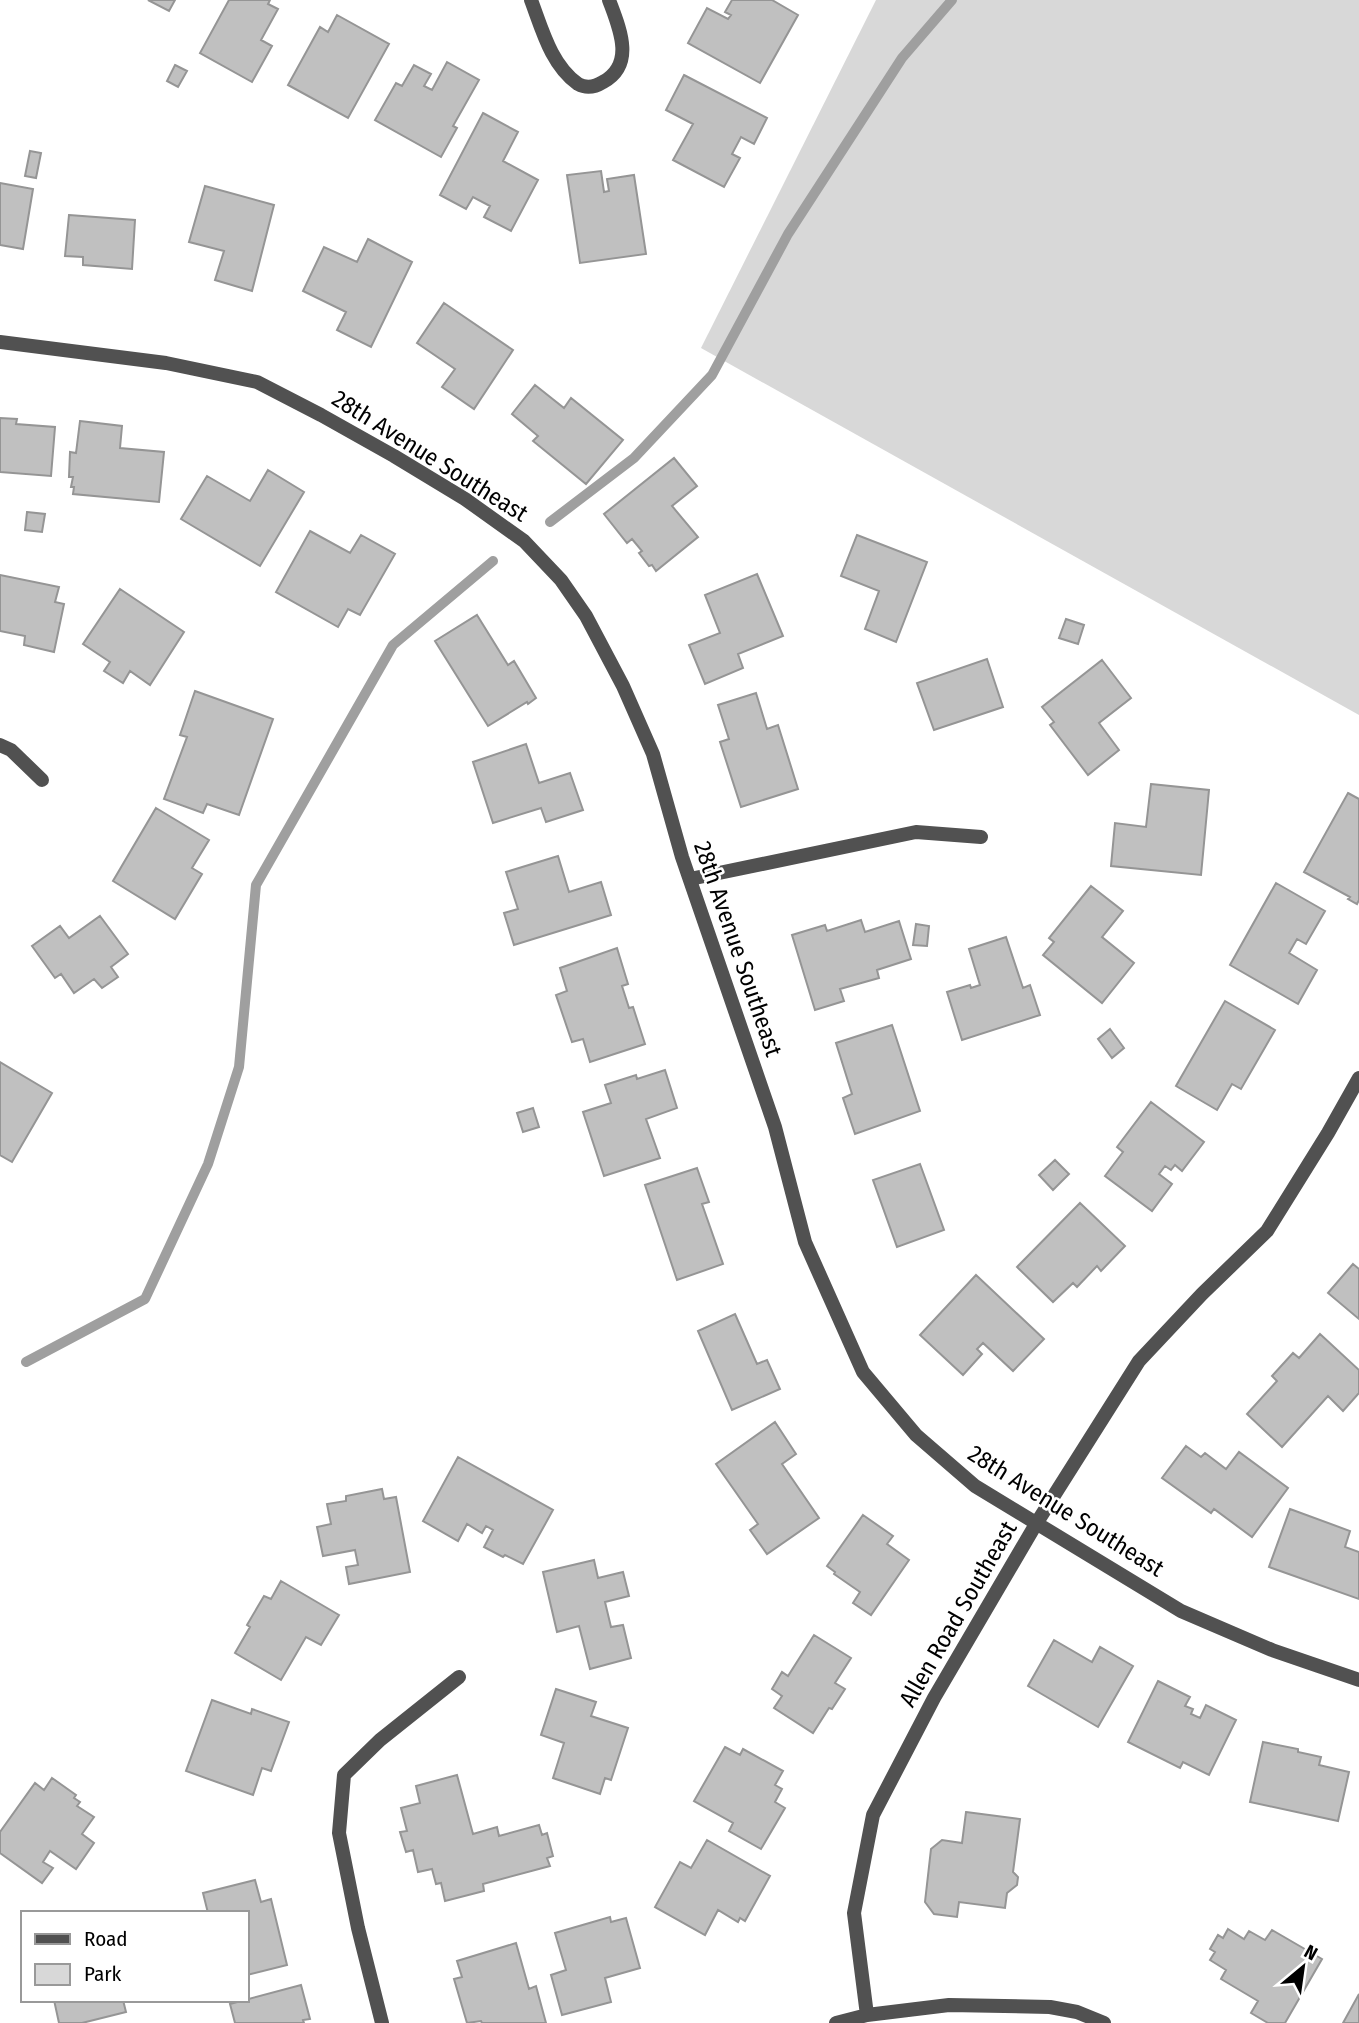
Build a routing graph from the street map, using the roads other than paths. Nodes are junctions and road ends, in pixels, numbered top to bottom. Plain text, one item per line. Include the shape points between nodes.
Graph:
1 (531, 0) edge
2 (609, 0) edge
3 (0, 342) edge
4 (0, 745) edge
5 (42, 780) dead end
6 (981, 837) dead end
7 (690, 879) junction
8 (1359, 1078) edge
9 (1036, 1524) junction
10 (459, 1677) dead end
11 (1359, 1679) edge
12 (867, 2015) junction
13 (382, 2023) edge
14 (836, 2023) edge
15 (1104, 2023) edge

1 - 2 street via 559,66 580,85 594,88 621,65 621,33
3 - 7 street, 28th Avenue Southeast via 166,363 257,382 394,456 524,541 561,580 586,616 623,686 653,754
4 - 5 street
6 - 7 street via 916,832
7 - 9 street, 28th Avenue Southeast via 775,1127 805,1242 863,1372 916,1435 975,1486
8 - 9 street, Allen Road Southeast via 1267,1231 1139,1361
9 - 11 street, 28th Avenue Southeast via 1181,1611 1272,1650
9 - 12 street, Allen Road Southeast via 934,1698 873,1815 854,1913
10 - 13 street via 344,1775 339,1833
12 - 14 street
12 - 15 street via 950,2005 1050,2007

